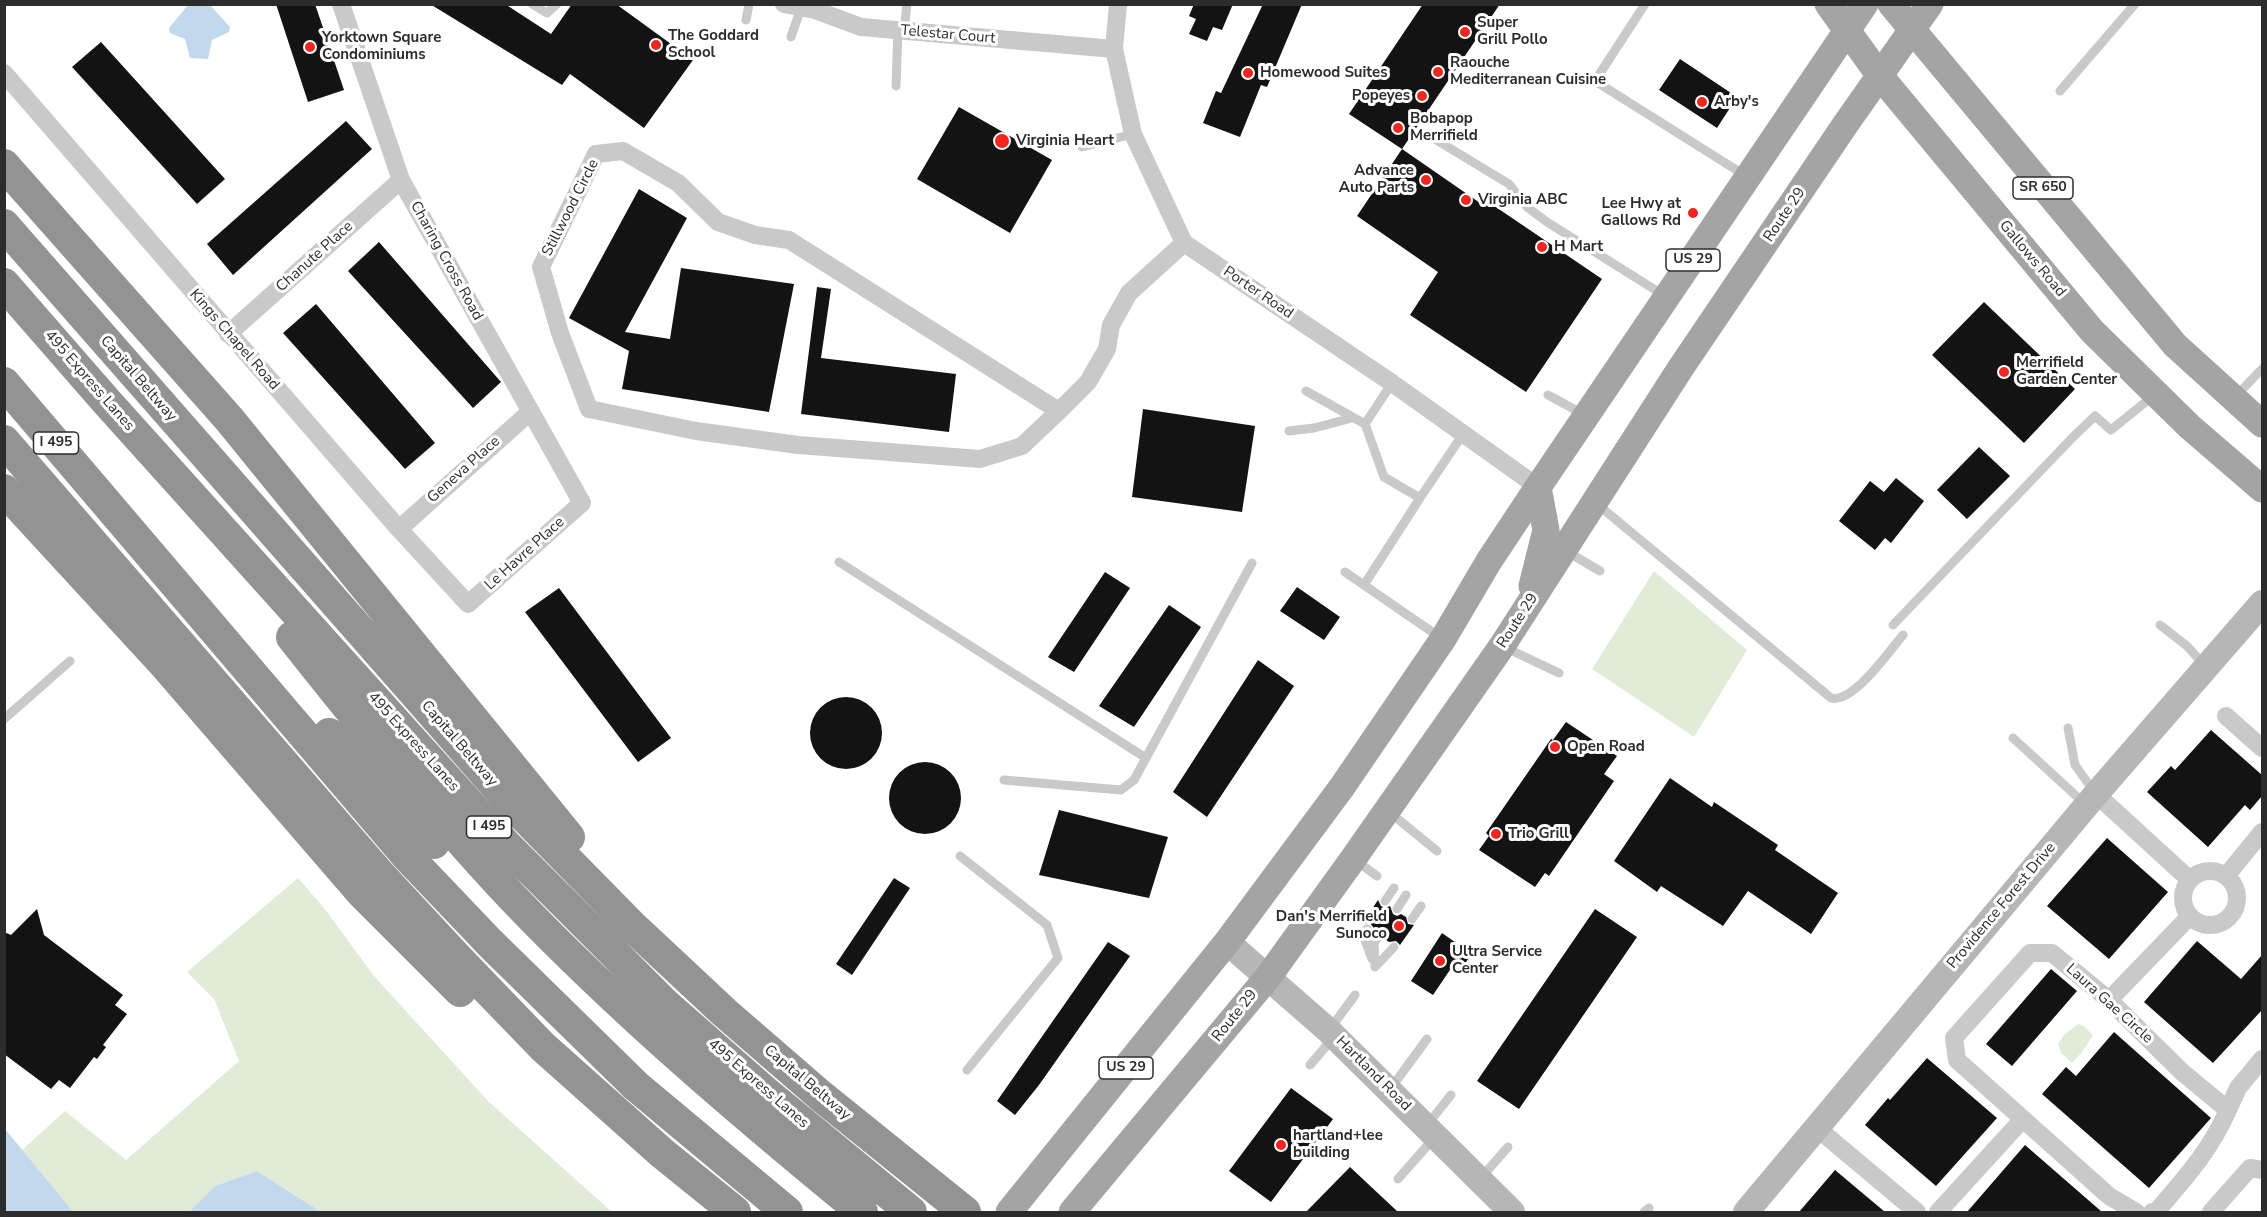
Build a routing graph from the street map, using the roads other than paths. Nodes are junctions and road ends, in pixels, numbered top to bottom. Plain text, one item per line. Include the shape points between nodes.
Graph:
1 (341, 4) edge
2 (532, 4) edge
3 (557, 4) edge
4 (749, 4) edge
5 (907, 4) edge
6 (1118, 4) edge
7 (1645, 4) edge
8 (1828, 4) edge
9 (1865, 4) edge
10 (1891, 4) edge
11 (1930, 4) edge
12 (2135, 4) edge
13 (792, 6) edge
14 (746, 20) dead end
15 (901, 31) junction
16 (1912, 31) junction
17 (1846, 32) junction
18 (791, 37) dead end
19 (1114, 49) junction
20 (4, 73) edge
21 (1880, 76) junction
22 (897, 86) dead end
23 (2060, 91) dead end
24 (1133, 134) junction
25 (1428, 135) dead end
26 (1082, 147) dead end
27 (4, 165) edge
28 (1748, 178) junction
29 (400, 180) junction
30 (4, 225) edge
31 (1184, 243) junction
32 (4, 284) edge
33 (1668, 298) junction
34 (228, 334) junction
35 (2262, 369) edge
36 (4, 383) edge
37 (1392, 383) junction
38 (1306, 391) dead end
39 (2155, 393) junction
40 (1548, 395) dead end
41 (2233, 399) junction
42 (106, 401) junction
43 (1059, 411) junction
44 (530, 412) junction
45 (1587, 416) junction
46 (1352, 418) junction
47 (1365, 424) junction
48 (2262, 424) edge
49 (1289, 431) dead end
50 (1463, 434) junction
51 (4, 441) edge
52 (1538, 487) junction
53 (2262, 489) edge
54 (4, 490) edge
55 (1420, 498) junction
56 (1596, 502) junction
57 (582, 503) joint
58 (108, 504) junction
59 (399, 529) junction
60 (1564, 550) junction
61 (839, 562) dead end
62 (1252, 563) dead end
63 (1600, 571) dead end
64 (1345, 572) dead end
65 (1364, 585) junction
66 (2262, 603) edge
67 (468, 604) joint
68 (1528, 604) junction
69 (1893, 625) dead end
70 (2160, 625) dead end
71 (1904, 635) dead end
72 (1443, 639) junction
73 (1502, 646) junction
74 (70, 661) dead end
75 (2207, 668) junction
76 (1559, 673) dead end
77 (2226, 716) dead end
78 (4, 719) edge
79 (2068, 728) dead end
80 (2013, 738) dead end
81 (2262, 748) edge
82 (1146, 758) junction
83 (1004, 780) dead end
84 (2091, 800) junction
85 (1387, 810) junction
86 (2262, 832) edge
87 (1437, 851) dead end
88 (960, 856) dead end
89 (1353, 859) junction
90 (1377, 876) dead end
91 (2226, 876) junction
92 (2190, 880) junction
93 (1394, 888) dead end
94 (1406, 895) dead end
95 (1385, 901) dead end
96 (1421, 906) dead end
97 (1397, 909) dead end
98 (2190, 916) junction
99 (1412, 919) dead end
100 (632, 926) junction
101 (1367, 929) dead end
102 (1379, 936) dead end
103 (1227, 942) junction
104 (1394, 947) dead end
105 (1375, 967) junction
106 (1268, 977) junction
107 (1355, 995) dead end
108 (2109, 1000) junction
109 (1332, 1033) junction
110 (1427, 1039) dead end
111 (2262, 1059) edge
112 (1310, 1065) dead end
113 (967, 1070) dead end
114 (1389, 1091) junction
115 (1451, 1095) dead end
116 (2228, 1110) junction
117 (2022, 1120) junction
118 (1817, 1128) junction
119 (1431, 1132) junction
120 (1508, 1147) dead end
121 (662, 1153) junction
122 (2262, 1170) edge
123 (1398, 1179) dead end
124 (1479, 1180) junction
125 (1017, 1203) edge
126 (735, 1212) edge
127 (787, 1212) edge
128 (832, 1212) edge
129 (862, 1212) edge
130 (911, 1212) edge
131 (965, 1212) edge
132 (1072, 1212) edge
133 (1510, 1212) edge
134 (1746, 1212) edge
135 (1917, 1212) edge
136 (1938, 1212) edge
137 (2136, 1212) edge
138 (2152, 1212) edge
139 (2211, 1212) edge

1 - 29 street, Charing Cross Road
2 - 3 lane via 547,13
4 - 14 lane
5 - 15 lane
6 - 19 street
7 - 28 lane via 1595,81
8 - 17 main road, Gallows Road
9 - 17 main road, US 29
10 - 16 main road, SR 650
11 - 16 main road, Route 29
12 - 23 lane
13 - 15 street, Telestar Court via 834,14 861,27
13 - 18 lane
15 - 19 street, Telestar Court
15 - 22 lane
16 - 21 main road, Route 29
16 - 41 main road, SR 650 via 2175,345
17 - 21 main road, Gallows Road
17 - 28 main road, US 29
19 - 24 street
20 - 34 street, Kings Chapel Road
21 - 39 main road, Gallows Road via 2092,331
21 - 56 main road, Route 29 via 1680,369
24 - 26 lane
24 - 31 street
25 - 33 lane via 1509,184 1527,207 1547,222
27 - 100 highway via 229,419 558,823
28 - 33 main road, US 29
29 - 34 street, Chanute Place
29 - 44 street, Charing Cross Road
30 - 100 highway, Capital Beltway / I 495 via 512,803
31 - 37 street, Porter Road
31 - 43 street, Stillwood Circle via 1129,293 1111,325 1107,349 1088,382
32 - 42 highway, 495 Express Lanes / I 495
33 - 45 main road, US 29
34 - 59 street, Kings Chapel Road
35 - 41 lane
36 - 58 highway, I 495
37 - 47 lane
37 - 50 street, Porter Road
38 - 46 lane
39 - 53 main road, Gallows Road
39 - 69 lane via 2111,430 2095,416
40 - 45 lane
41 - 48 main road, SR 650
42 - 129 highway via 362,726 423,800 513,897 594,979 689,1066
42 - 130 highway, 495 Express Lanes / I 495 via 505,844 585,926 665,1004 764,1091
43 - 43 street, Stillwood Circle via 1022,446 980,459 798,445 696,431 589,409 560,333 541,267 596,154 623,151 678,183 718,222 754,235 789,240
44 - 57 street, Charing Cross Road
44 - 59 street, Geneva Place
45 - 52 main road, US 29
46 - 47 lane
46 - 49 lane
47 - 55 lane via 1384,477
50 - 52 street, Porter Road
50 - 55 lane
51 - 121 highway, I 495 via 381,876 543,1047
52 - 68 main road via 1546,530
52 - 72 main road, US 29
54 - 121 highway via 166,666 362,893 475,1004 563,1081
55 - 65 lane
56 - 60 main road, Route 29
56 - 71 lane via 1831,698 1854,692
57 - 67 street, Le Havre Place
58 - 127 highway, I 495 via 408,857 490,943 636,1086
58 - 128 highway via 555,968 714,1116
59 - 67 street, Kings Chapel Road
60 - 63 lane
60 - 68 main road, Route 29
61 - 82 lane
62 - 82 lane
64 - 65 lane
65 - 72 lane
66 - 75 street, Providence Forest Drive
68 - 73 main road, Route 29
70 - 75 lane
72 - 103 main road, US 29 via 1342,787
73 - 76 lane
73 - 85 main road, Route 29
74 - 78 lane
75 - 84 street, Providence Forest Drive
77 - 81 street
79 - 84 lane via 2075,765
80 - 84 lane
82 - 83 lane via 1134,780 1121,790
84 - 92 street
84 - 118 street, Providence Forest Drive
85 - 87 lane
85 - 89 main road, Route 29
86 - 91 street
88 - 113 lane via 1047,925 1058,958
89 - 90 lane
89 - 106 main road, Route 29
91 - 92 street via 2204,872
91 - 98 street via 2236,891 2230,916 2215,925 2206,925
92 - 98 street via 2184,902
93 - 95 lane
94 - 97 lane
96 - 99 lane
98 - 108 street
100 - 131 highway, Capital Beltway / I 495 via 821,1096
101 - 105 lane via 1363,935
102 - 105 lane via 1374,943
103 - 106 street, Hartland Road
103 - 125 main road, US 29
104 - 105 lane
106 - 109 street, Hartland Road
106 - 132 main road, Route 29
107 - 109 lane
108 - 116 street, Laura Gae Circle via 2182,1072
108 - 117 street, Laura Gae Circle via 2052,953 2030,953 1954,1038 1956,1060
109 - 112 lane
109 - 114 street, Hartland Road
110 - 114 lane
111 - 116 street via 2238,1088
114 - 119 street, Hartland Road
115 - 119 lane
116 - 138 street via 2217,1136 2193,1169
117 - 136 street
117 - 137 street, Laura Gae Circle via 2109,1196
118 - 134 street, Providence Forest Drive
118 - 135 street
119 - 123 lane
119 - 124 street, Hartland Road
120 - 124 lane
121 - 126 highway, I 495
122 - 139 street via 2250,1168
124 - 133 street, Hartland Road

